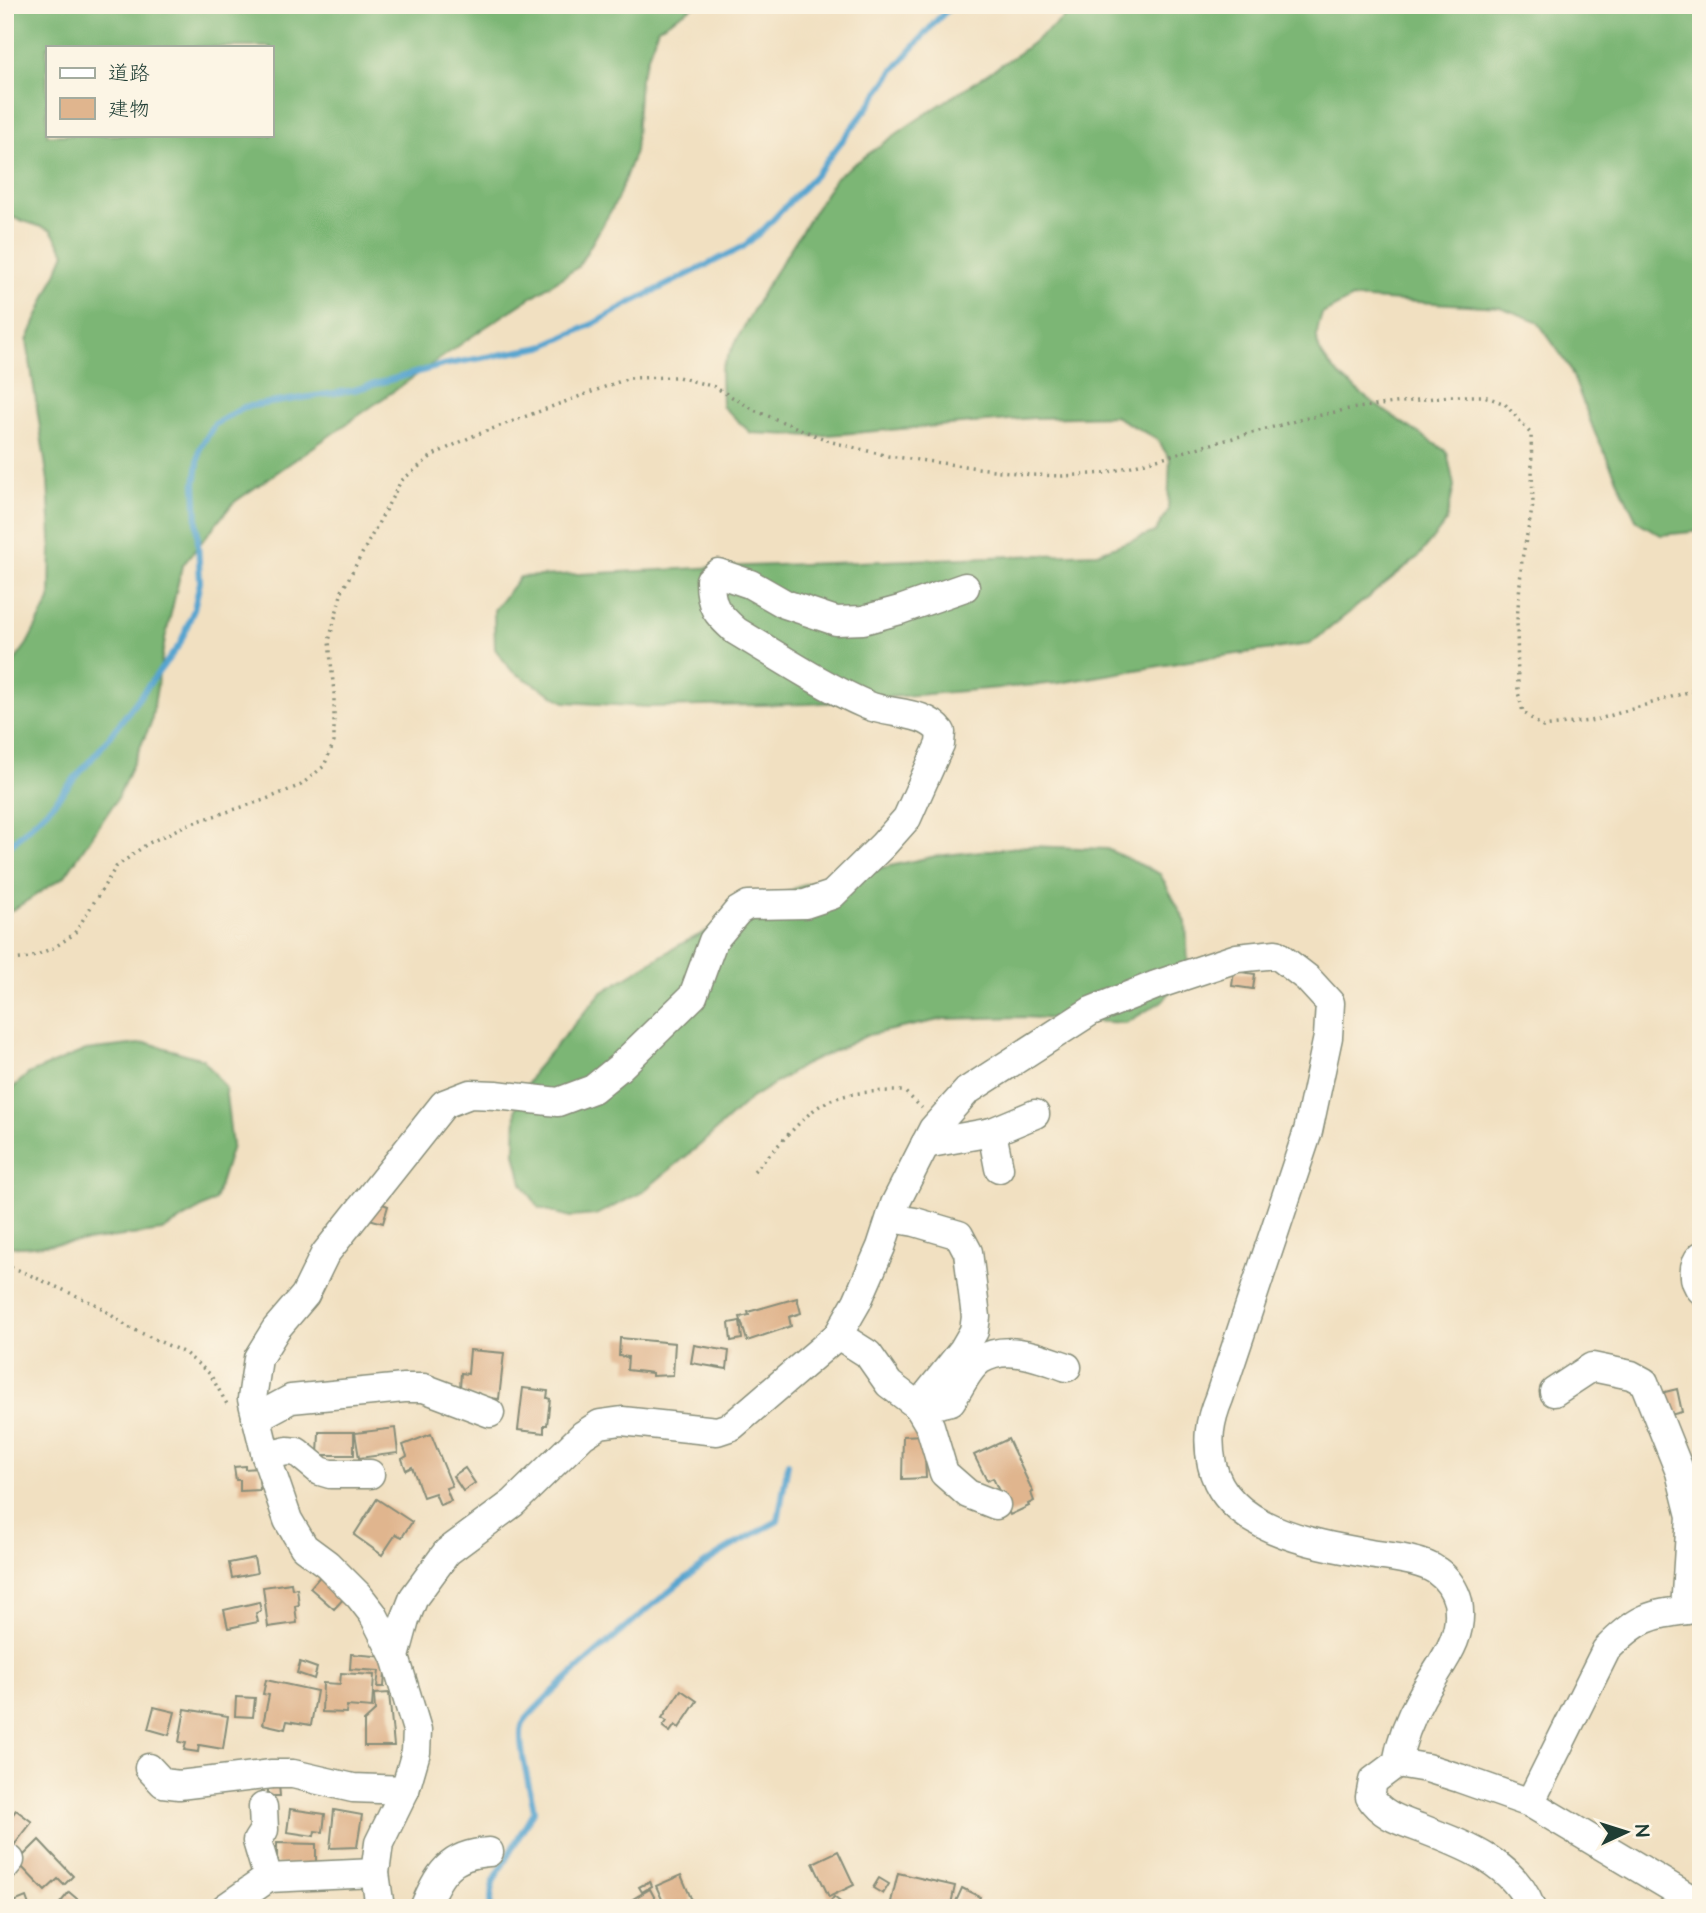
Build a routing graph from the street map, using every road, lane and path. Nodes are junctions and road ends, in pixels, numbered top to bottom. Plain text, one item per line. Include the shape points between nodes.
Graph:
1 (965, 587) dead end
2 (1701, 688) edge
3 (5, 961) edge
4 (1035, 1114) dead end
5 (992, 1132) junction
6 (932, 1133) junction
7 (999, 1168) dead end
8 (754, 1171) dead end
9 (891, 1218) junction
10 (1701, 1256) edge
11 (5, 1264) edge
12 (1701, 1290) edge
13 (838, 1335) junction
14 (1067, 1367) dead end
15 (1554, 1392) dead end
16 (918, 1406) junction
17 (490, 1413) dead end
18 (256, 1418) junction
19 (266, 1456) junction
20 (370, 1474) dead end
21 (996, 1505) dead end
22 (1693, 1609) edge
23 (395, 1657) junction
24 (1397, 1763) junction
25 (149, 1768) dead end
26 (405, 1790) junction
27 (1530, 1803) junction
28 (263, 1807) dead end
29 (489, 1852) dead end
30 (375, 1873) junction
31 (268, 1878) junction
32 (1701, 1905) edge
33 (225, 1908) edge
34 (380, 1908) edge
35 (424, 1908) edge
36 (1531, 1908) edge

1 - 18 street via 863,620 836,621 785,604 729,575 718,573 709,580 710,598 718,614 736,631 869,706 937,727 940,744 907,818 832,895 805,904 748,905 738,911 713,941 693,996 593,1089 558,1102 470,1094 444,1104 325,1254 305,1295 258,1358 253,1399
2 - 3 path via 1596,720 1543,727 1523,712 1518,692 1517,620 1533,505 1531,434 1505,404 1484,396 1349,409 1106,473 1063,476 888,456 832,442 756,411 715,387 678,377 629,378 473,436 433,455 401,481 342,591 329,641 334,742 324,766 301,785 186,825 147,844 116,867 74,934 30,958
4 - 5 street
5 - 6 street
5 - 7 street
6 - 8 path via 904,1091 845,1096 816,1108
6 - 9 street
6 - 24 street via 967,1091 1091,1011 1237,958 1276,954 1329,1003 1328,1037 1308,1131 1209,1419 1208,1444 1223,1491 1259,1522 1293,1538 1436,1569 1450,1583 1460,1619 1456,1642 1420,1699 1400,1743
9 - 13 street via 857,1302
9 - 16 street via 959,1235 968,1252 974,1331
10 - 12 street via 1694,1270
11 - 18 path via 97,1305 128,1327 185,1353 210,1374 229,1409
13 - 16 street via 868,1354 889,1384
13 - 23 street via 732,1426 717,1431 622,1421 600,1424 583,1435 513,1503 447,1552 414,1597
14 - 16 street via 1023,1352 995,1354 979,1360 951,1401
15 - 22 street via 1592,1367 1644,1382 1680,1472 1691,1516
16 - 21 street via 930,1426 944,1473 968,1494
17 - 18 street via 424,1388 404,1388 291,1399
18 - 19 street
19 - 20 street via 297,1452 320,1471
19 - 23 street via 288,1520 304,1547 359,1596
22 - 27 street via 1642,1618 1606,1650
23 - 26 street via 417,1730
24 - 27 street via 1448,1774
24 - 36 street via 1373,1781 1370,1797 1377,1808 1485,1857 1518,1885
25 - 26 street via 163,1783 178,1785 293,1774 353,1788
26 - 30 street via 379,1843
27 - 32 street
28 - 31 street via 264,1830 257,1841
29 - 35 street via 452,1862
30 - 31 street
30 - 34 street
31 - 33 street

